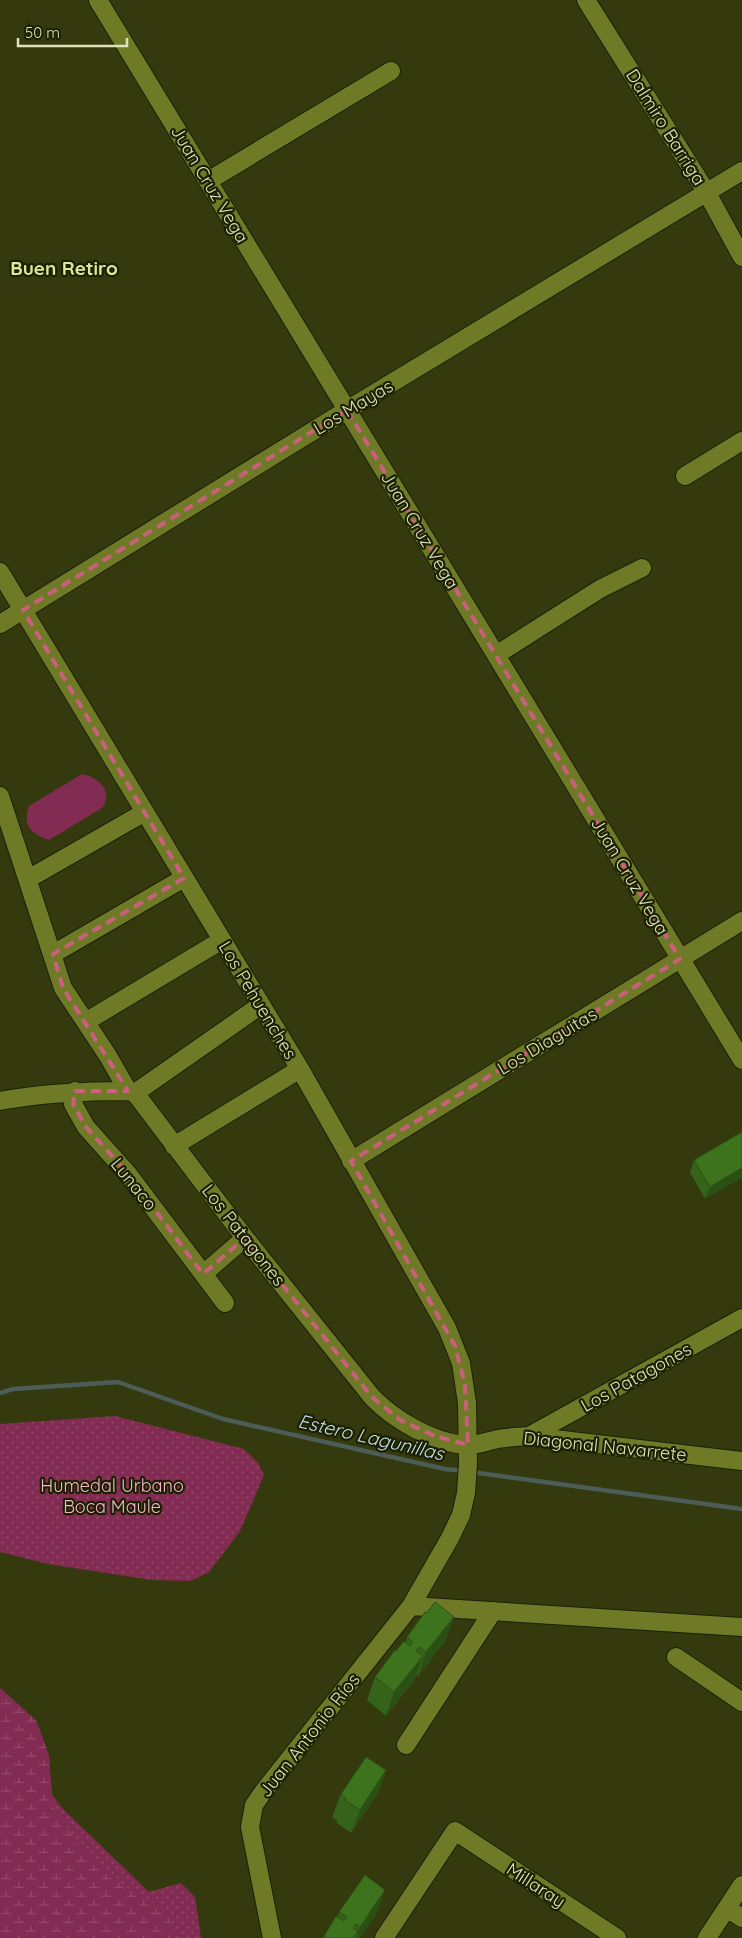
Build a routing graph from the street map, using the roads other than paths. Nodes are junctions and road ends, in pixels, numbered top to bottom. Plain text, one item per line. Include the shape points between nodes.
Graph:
1 (98, 0) edge
2 (586, 0) edge
3 (391, 71) dead end
4 (742, 171) edge
5 (208, 181) junction
6 (707, 193) junction
7 (742, 257) edge
8 (347, 410) junction
9 (742, 441) edge
10 (685, 476) dead end
11 (642, 568) dead end
12 (0, 572) edge
13 (22, 610) junction
14 (0, 624) edge
15 (496, 655) junction
16 (0, 796) edge
17 (145, 812) junction
18 (184, 878) junction
19 (28, 879) junction
20 (742, 921) edge
21 (222, 940) junction
22 (53, 954) junction
23 (680, 959) junction
24 (261, 1005) junction
25 (87, 1021) junction
26 (742, 1060) edge
27 (300, 1069) junction
28 (76, 1091) junction
29 (132, 1092) junction
30 (0, 1101) edge
31 (174, 1146) junction
32 (351, 1160) junction
33 (245, 1238) junction
34 (203, 1274) junction
35 (225, 1303) dead end
36 (742, 1318) edge
37 (529, 1436) junction
38 (468, 1445) junction
39 (742, 1461) edge
40 (411, 1606) junction
41 (493, 1611) junction
42 (742, 1627) edge
43 (676, 1657) dead end
44 (742, 1702) edge
45 (406, 1744) dead end
46 (742, 1885) edge
47 (727, 1908) junction
48 (742, 1918) edge
49 (272, 1938) edge
50 (384, 1938) edge
51 (617, 1938) edge
52 (707, 1938) edge

1 - 5 street, Juan Cruz Vega
2 - 6 street, Dalmiro Barriga
3 - 5 street
4 - 6 street, Los Mayas
5 - 8 street, Juan Cruz Vega
6 - 7 street, Dalmiro Barriga
6 - 8 street, Los Mayas
8 - 13 street, Los Mayas
8 - 15 street, Juan Cruz Vega
9 - 10 street
11 - 15 street via 600,590
12 - 13 street, Los Pehuenches
13 - 14 street, Los Mayas
13 - 17 street, Los Pehuenches
15 - 23 street, Juan Cruz Vega
16 - 19 street, Los Patagones
17 - 18 street, Los Pehuenches
17 - 19 street
18 - 21 street, Los Pehuenches
18 - 22 street
19 - 22 street, Los Patagones
20 - 23 street, Los Diaguitas
21 - 24 street, Los Pehuenches
21 - 25 street
22 - 25 street, Los Patagones via 63,988
23 - 26 street, Juan Cruz Vega
23 - 32 street, Los Diaguitas
24 - 27 street, Los Pehuenches
24 - 29 street
25 - 29 street, Los Patagones
27 - 31 street
27 - 32 street, Los Pehuenches
28 - 29 street
28 - 30 street
28 - 34 street, Lunaco via 73,1104 86,1127 128,1174
29 - 31 street, Los Patagones
31 - 33 street, Los Patagones
32 - 38 street, Los Pehuenches via 455,1346 465,1385
33 - 34 street
33 - 38 street, Los Patagones via 380,1406 410,1426
34 - 35 street, Lunaco
36 - 37 street, Los Patagones
37 - 38 street, Diagonal Navarrete
37 - 39 street, Diagonal Navarrete
38 - 40 street, Juan Antonio Ríos via 466,1493 461,1515
40 - 41 street
40 - 49 street, Juan Antonio Ríos via 254,1805 251,1834
41 - 42 street
41 - 45 street
43 - 44 street
46 - 47 street
47 - 48 street
47 - 52 street
50 - 51 street, Millaray via 455,1831

